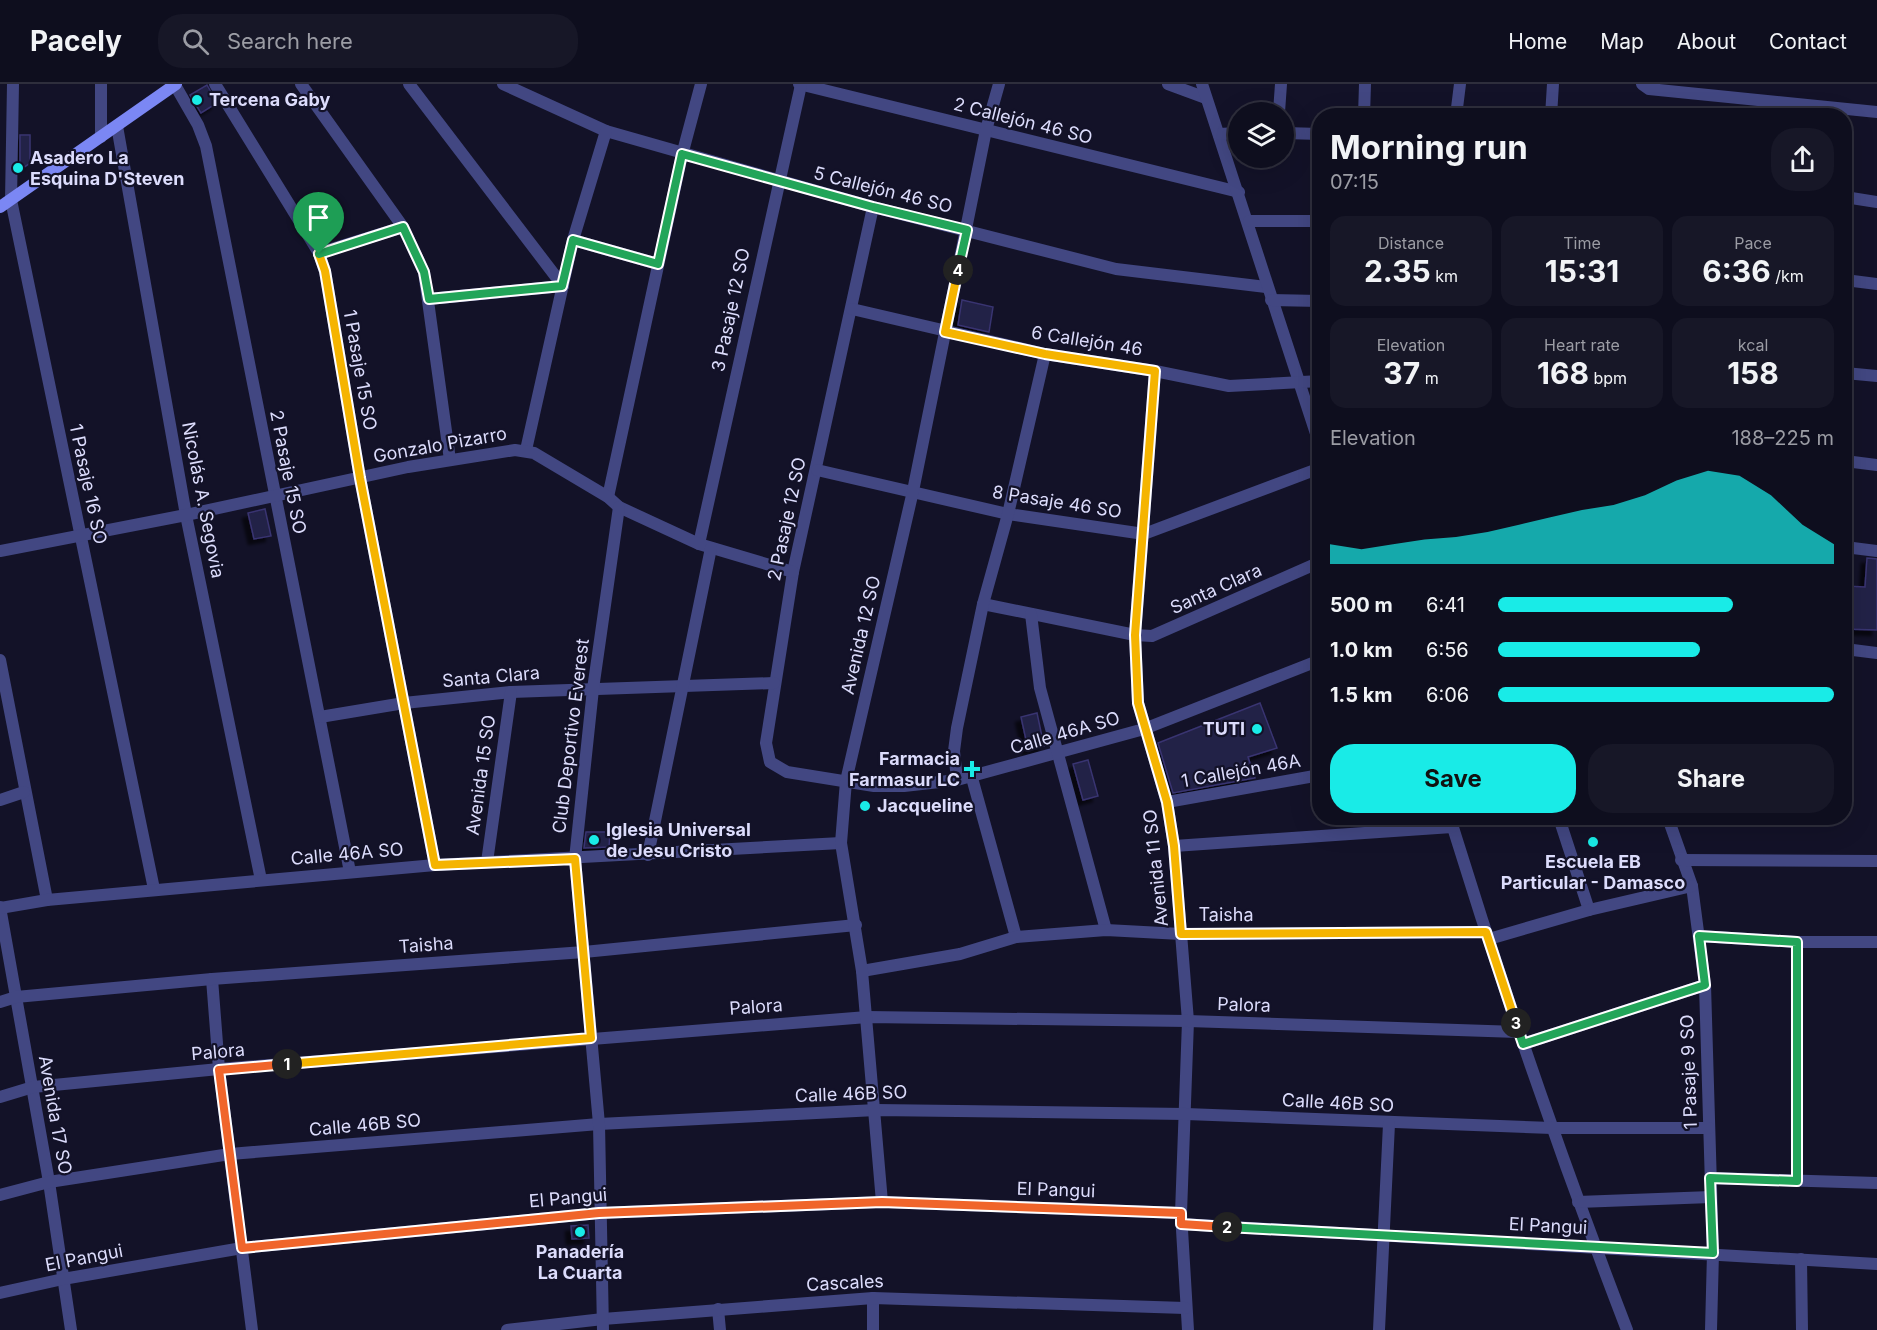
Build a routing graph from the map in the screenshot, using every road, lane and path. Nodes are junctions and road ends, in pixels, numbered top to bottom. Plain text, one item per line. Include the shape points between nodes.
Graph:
1 (13, 84) edge
2 (101, 84) edge
3 (175, 84) edge
4 (215, 84) edge
5 (301, 84) edge
6 (409, 84) edge
7 (503, 84) edge
8 (701, 84) edge
9 (800, 84) edge
10 (999, 84) edge
11 (1168, 84) edge
12 (1202, 84) edge
13 (1281, 84) edge
14 (1365, 84) edge
15 (1460, 84) edge
16 (1553, 84) edge
17 (1642, 84) edge
18 (1206, 98) junction
19 (1280, 102) edge
20 (1364, 108) edge
21 (1457, 108) edge
22 (1552, 108) edge
23 (1837, 108) edge
24 (1852, 109) edge
25 (1877, 112) edge
26 (117, 126) junction
27 (606, 130) junction
28 (986, 130) junction
29 (1294, 133) edge
30 (1219, 134) junction
31 (1228, 134) edge
32 (1312, 134) edge
33 (101, 137) junction
34 (682, 154) junction
35 (777, 181) junction
36 (1239, 192) junction
37 (1852, 199) edge
38 (12, 200) junction
39 (1877, 202) edge
40 (0, 207) edge
41 (873, 207) junction
42 (1249, 221) junction
43 (1312, 221) edge
44 (403, 227) junction
45 (967, 230) junction
46 (573, 240) junction
47 (319, 254) junction
48 (658, 264) junction
49 (1852, 281) edge
50 (1877, 284) edge
51 (562, 286) junction
52 (1266, 287) junction
53 (429, 299) junction
54 (1270, 300) junction
55 (1312, 301) edge
56 (852, 309) junction
57 (945, 332) junction
58 (1045, 354) junction
59 (1155, 371) junction
60 (1852, 374) edge
61 (1877, 376) edge
62 (1312, 382) edge
63 (1299, 384) junction
64 (1312, 422) edge
65 (526, 450) junction
66 (450, 460) junction
67 (1852, 462) edge
68 (1877, 465) edge
69 (817, 470) junction
70 (1312, 471) edge
71 (360, 478) junction
72 (912, 491) junction
73 (274, 496) junction
74 (608, 497) junction
75 (619, 507) junction
76 (1008, 514) junction
77 (186, 515) junction
78 (1144, 534) junction
79 (81, 536) junction
80 (705, 546) junction
81 (1852, 548) edge
82 (0, 551) edge
83 (1877, 551) edge
84 (1312, 566) edge
85 (793, 572) junction
86 (983, 604) junction
87 (1031, 614) junction
88 (1135, 635) junction
89 (1852, 649) edge
90 (1877, 653) edge
91 (0, 660) edge
92 (1312, 663) edge
93 (774, 683) junction
94 (684, 686) junction
95 (593, 689) junction
96 (511, 692) junction
97 (404, 703) junction
98 (5, 716) edge
99 (320, 717) junction
100 (1144, 729) junction
101 (1059, 754) junction
102 (1312, 776) edge
103 (972, 778) junction
104 (957, 780) junction
105 (846, 781) junction
106 (24, 792) junction
107 (0, 800) edge
108 (1167, 802) junction
109 (1416, 825) edge
110 (1452, 825) edge
111 (1560, 825) edge
112 (1670, 825) edge
113 (841, 843) junction
114 (1174, 846) junction
115 (648, 855) junction
116 (575, 859) junction
117 (1681, 860) junction
118 (1877, 861) edge
119 (487, 862) junction
120 (435, 865) junction
121 (350, 872) junction
122 (261, 880) junction
123 (1692, 886) junction
124 (154, 890) junction
125 (47, 900) junction
126 (0, 908) edge
127 (1589, 910) junction
128 (856, 925) junction
129 (1106, 930) junction
130 (1181, 934) junction
131 (1487, 936) junction
132 (1699, 936) junction
133 (1016, 937) junction
134 (1797, 942) junction
135 (1877, 942) edge
136 (584, 951) junction
137 (862, 971) junction
138 (212, 978) junction
139 (1705, 985) junction
140 (16, 997) junction
141 (0, 1002) edge
142 (867, 1017) junction
143 (1188, 1021) junction
144 (591, 1038) junction
145 (1521, 1038) junction
146 (219, 1070) junction
147 (33, 1087) junction
148 (0, 1097) edge
149 (876, 1110) junction
150 (1186, 1114) junction
151 (599, 1124) junction
152 (1389, 1124) junction
153 (1552, 1128) junction
154 (1709, 1128) junction
155 (230, 1154) junction
156 (1710, 1178) junction
157 (1797, 1181) junction
158 (49, 1182) junction
159 (1877, 1183) edge
160 (0, 1195) edge
161 (1711, 1197) junction
162 (882, 1202) junction
163 (1578, 1202) junction
164 (599, 1213) junction
165 (1181, 1219) junction
166 (1384, 1234) junction
167 (1594, 1246) junction
168 (242, 1248) junction
169 (1713, 1253) junction
170 (1801, 1259) junction
171 (1877, 1264) edge
172 (63, 1279) junction
173 (0, 1293) edge
174 (873, 1298) junction
175 (1185, 1308) junction
176 (718, 1309) junction
177 (603, 1324) edge
178 (71, 1330) edge
179 (252, 1330) edge
180 (507, 1330) edge
181 (720, 1330) edge
182 (873, 1330) edge
183 (1188, 1330) edge
184 (1379, 1330) edge
185 (1627, 1330) edge
186 (1711, 1330) edge
187 (1802, 1330) edge

1 - 38 street, 1 Pasaje 16 SO
2 - 33 street
3 - 26 street
3 - 73 street, 2 Pasaje 15 SO via 206,146
4 - 47 street, 1 Pasaje 15 SO
5 - 44 street
6 - 51 street
7 - 27 street, 5 Callejón 46 SO
8 - 34 street
9 - 28 street, 2 Callejón 46 SO
9 - 35 street, 3 Pasaje 12 SO
10 - 28 street, Avenida 12 SO
11 - 18 street
12 - 18 street
13 - 19 street
14 - 20 street
15 - 21 street
16 - 22 street
17 - 23 street via 1648,89
18 - 30 street
24 - 25 street
26 - 33 street
26 - 77 street, Nicolás A. Segovia
27 - 34 street, 5 Callejón 46 SO
27 - 46 street
28 - 36 street, 2 Callejón 46 SO
28 - 45 street, Avenida 12 SO
29 - 32 street
30 - 31 street
30 - 36 street
33 - 38 street
34 - 35 street, 5 Callejón 46 SO
34 - 48 street
35 - 41 street, 5 Callejón 46 SO
35 - 80 street, 3 Pasaje 12 SO
36 - 42 street
37 - 39 street
38 - 40 street
38 - 79 street, 1 Pasaje 16 SO
41 - 45 street, 5 Callejón 46 SO
41 - 56 street, 2 Pasaje 12 SO
42 - 43 street
42 - 52 street
44 - 47 street
44 - 53 street via 424,272
45 - 52 street, 5 Callejón 46 SO via 1116,269
45 - 57 street, Avenida 12 SO
46 - 48 street
46 - 51 street
47 - 71 street, 1 Pasaje 15 SO
48 - 74 street
49 - 50 street
51 - 53 street
51 - 65 street
52 - 54 street
53 - 66 street
54 - 55 street
54 - 63 street
56 - 57 street, 6 Callejón 46
56 - 69 street, 2 Pasaje 12 SO
57 - 58 street, 6 Callejón 46
57 - 72 street, Avenida 12 SO
58 - 59 street, 6 Callejón 46
58 - 76 street
59 - 63 street, 6 Callejón 46 via 1229,386
59 - 78 street, Avenida 11 SO
60 - 61 street
62 - 63 street, 6 Callejón 46
63 - 64 street
65 - 66 street, Gonzalo Pizarro
65 - 74 street, Gonzalo Pizarro
66 - 71 street, Gonzalo Pizarro
67 - 68 street
69 - 72 street, 8 Pasaje 46 SO
69 - 85 street, 2 Pasaje 12 SO
70 - 78 street, 8 Pasaje 46 SO
71 - 73 street, Gonzalo Pizarro
71 - 97 street, 1 Pasaje 15 SO
72 - 76 street, 8 Pasaje 46 SO
72 - 105 street, Avenida 12 SO
73 - 77 street, Gonzalo Pizarro
73 - 99 street, 2 Pasaje 15 SO
74 - 75 street, Gonzalo Pizarro
75 - 80 street, Gonzalo Pizarro
75 - 95 street, Club Deportivo Everest
76 - 78 street, 8 Pasaje 46 SO
76 - 86 street
77 - 79 street, Gonzalo Pizarro
77 - 122 street, Nicolás A. Segovia
78 - 88 street, Avenida 11 SO
79 - 82 street, Gonzalo Pizarro
79 - 124 street, 1 Pasaje 16 SO
80 - 85 street, Gonzalo Pizarro
80 - 94 street, 3 Pasaje 12 SO
81 - 83 street
84 - 88 street, Santa Clara via 1160,634
85 - 93 street, 2 Pasaje 12 SO
86 - 87 street, Santa Clara
86 - 104 street via 957,729
87 - 88 street, Santa Clara
87 - 101 street via 1040,688
88 - 100 street, Avenida 11 SO via 1138,703
89 - 90 street
91 - 98 street
92 - 100 street, Calle 46A SO
93 - 94 street, Santa Clara
93 - 105 street, 2 Pasaje 12 SO via 766,742 770,762 787,772
94 - 95 street, Santa Clara
94 - 115 street, 3 Pasaje 12 SO
95 - 96 street, Santa Clara
95 - 116 street, Club Deportivo Everest
96 - 97 street, Santa Clara
96 - 119 street, Avenida 15 SO
97 - 99 street, Santa Clara
97 - 120 street, 1 Pasaje 15 SO
98 - 106 street
99 - 121 street, 2 Pasaje 15 SO
100 - 101 street, Calle 46A SO
100 - 108 street, Avenida 11 SO
101 - 103 street, Calle 46A SO
101 - 129 street
102 - 108 street, 1 Callejón 46A
103 - 104 street, Calle 46A SO
103 - 133 street
104 - 105 street, Calle 46A SO via 904,786
105 - 113 street, Avenida 12 SO
106 - 107 street
106 - 125 street
108 - 114 street, Avenida 11 SO
109 - 114 street
110 - 131 street
111 - 127 street
112 - 117 street, 1 Pasaje 9 SO
113 - 115 street, Calle 46A SO
113 - 128 street, Avenida 12 SO
114 - 130 street, Avenida 11 SO
115 - 116 street, Calle 46A SO
116 - 119 street, Calle 46A SO
116 - 136 street, Club Deportivo Everest
117 - 118 street
117 - 123 street, 1 Pasaje 9 SO
119 - 120 street, Calle 46A SO
120 - 121 street, Calle 46A SO
121 - 122 street, Calle 46A SO
122 - 124 street, Calle 46A SO
123 - 127 street, Taisha
123 - 132 street, 1 Pasaje 9 SO
124 - 125 street, Calle 46A SO
125 - 126 street, Calle 46A SO
126 - 140 street, Avenida 17 SO
127 - 131 street, Taisha
128 - 136 street, Taisha
128 - 137 street, Avenida 12 SO
129 - 130 street, Taisha
129 - 133 street, Taisha
130 - 131 street, Taisha
130 - 143 street, Avenida 11 SO
131 - 145 street
132 - 134 street
132 - 139 street, 1 Pasaje 9 SO
133 - 137 street, Taisha via 960,954
134 - 135 street
134 - 157 street
136 - 138 street, Taisha
136 - 144 street, Club Deportivo Everest
137 - 142 street, Avenida 12 SO
138 - 140 street, Taisha
138 - 146 street
139 - 145 street, Palora
139 - 154 street, 1 Pasaje 9 SO
140 - 141 street, Taisha
140 - 147 street, Avenida 17 SO
142 - 143 street, Palora
142 - 144 street, Palora
142 - 149 street, Avenida 12 SO
143 - 145 street, Palora
143 - 150 street, Avenida 11 SO
144 - 146 street, Palora
144 - 151 street, Club Deportivo Everest
145 - 153 street
146 - 147 street, Palora
146 - 155 street
147 - 148 street, Palora
147 - 158 street, Avenida 17 SO
149 - 150 street, Calle 46B SO
149 - 151 street, Calle 46B SO
149 - 162 street, Avenida 12 SO
150 - 152 street, Calle 46B SO
150 - 165 street, Avenida 11 SO
151 - 155 street, Calle 46B SO
151 - 164 street, Club Deportivo Everest
152 - 153 street, Calle 46B SO
152 - 166 street
153 - 154 street, Calle 46B SO
153 - 163 street
154 - 156 street, 1 Pasaje 9 SO
155 - 158 street, Calle 46B SO
155 - 168 street
156 - 157 street
156 - 161 street, 1 Pasaje 9 SO
157 - 159 street
158 - 160 street, Calle 46B SO
158 - 172 street, Avenida 17 SO
161 - 163 street
161 - 169 street, 1 Pasaje 9 SO
162 - 164 street, El Pangui
162 - 165 street, El Pangui
163 - 167 street
164 - 168 street, El Pangui
164 - 177 street, Club Deportivo Everest
165 - 166 street, El Pangui
165 - 175 street, Avenida 11 SO
166 - 167 street, El Pangui
166 - 184 street
167 - 169 street, El Pangui
167 - 185 street
168 - 172 street, El Pangui
168 - 179 street
169 - 170 street, El Pangui
169 - 186 street, 1 Pasaje 9 SO
170 - 171 street, El Pangui
170 - 187 street
172 - 173 street, El Pangui
172 - 178 street, Avenida 17 SO
174 - 175 street, Cascales
174 - 176 street, Cascales
174 - 182 street
175 - 183 street, Avenida 11 SO
176 - 177 street, Cascales
176 - 181 street
177 - 180 street, Cascales

